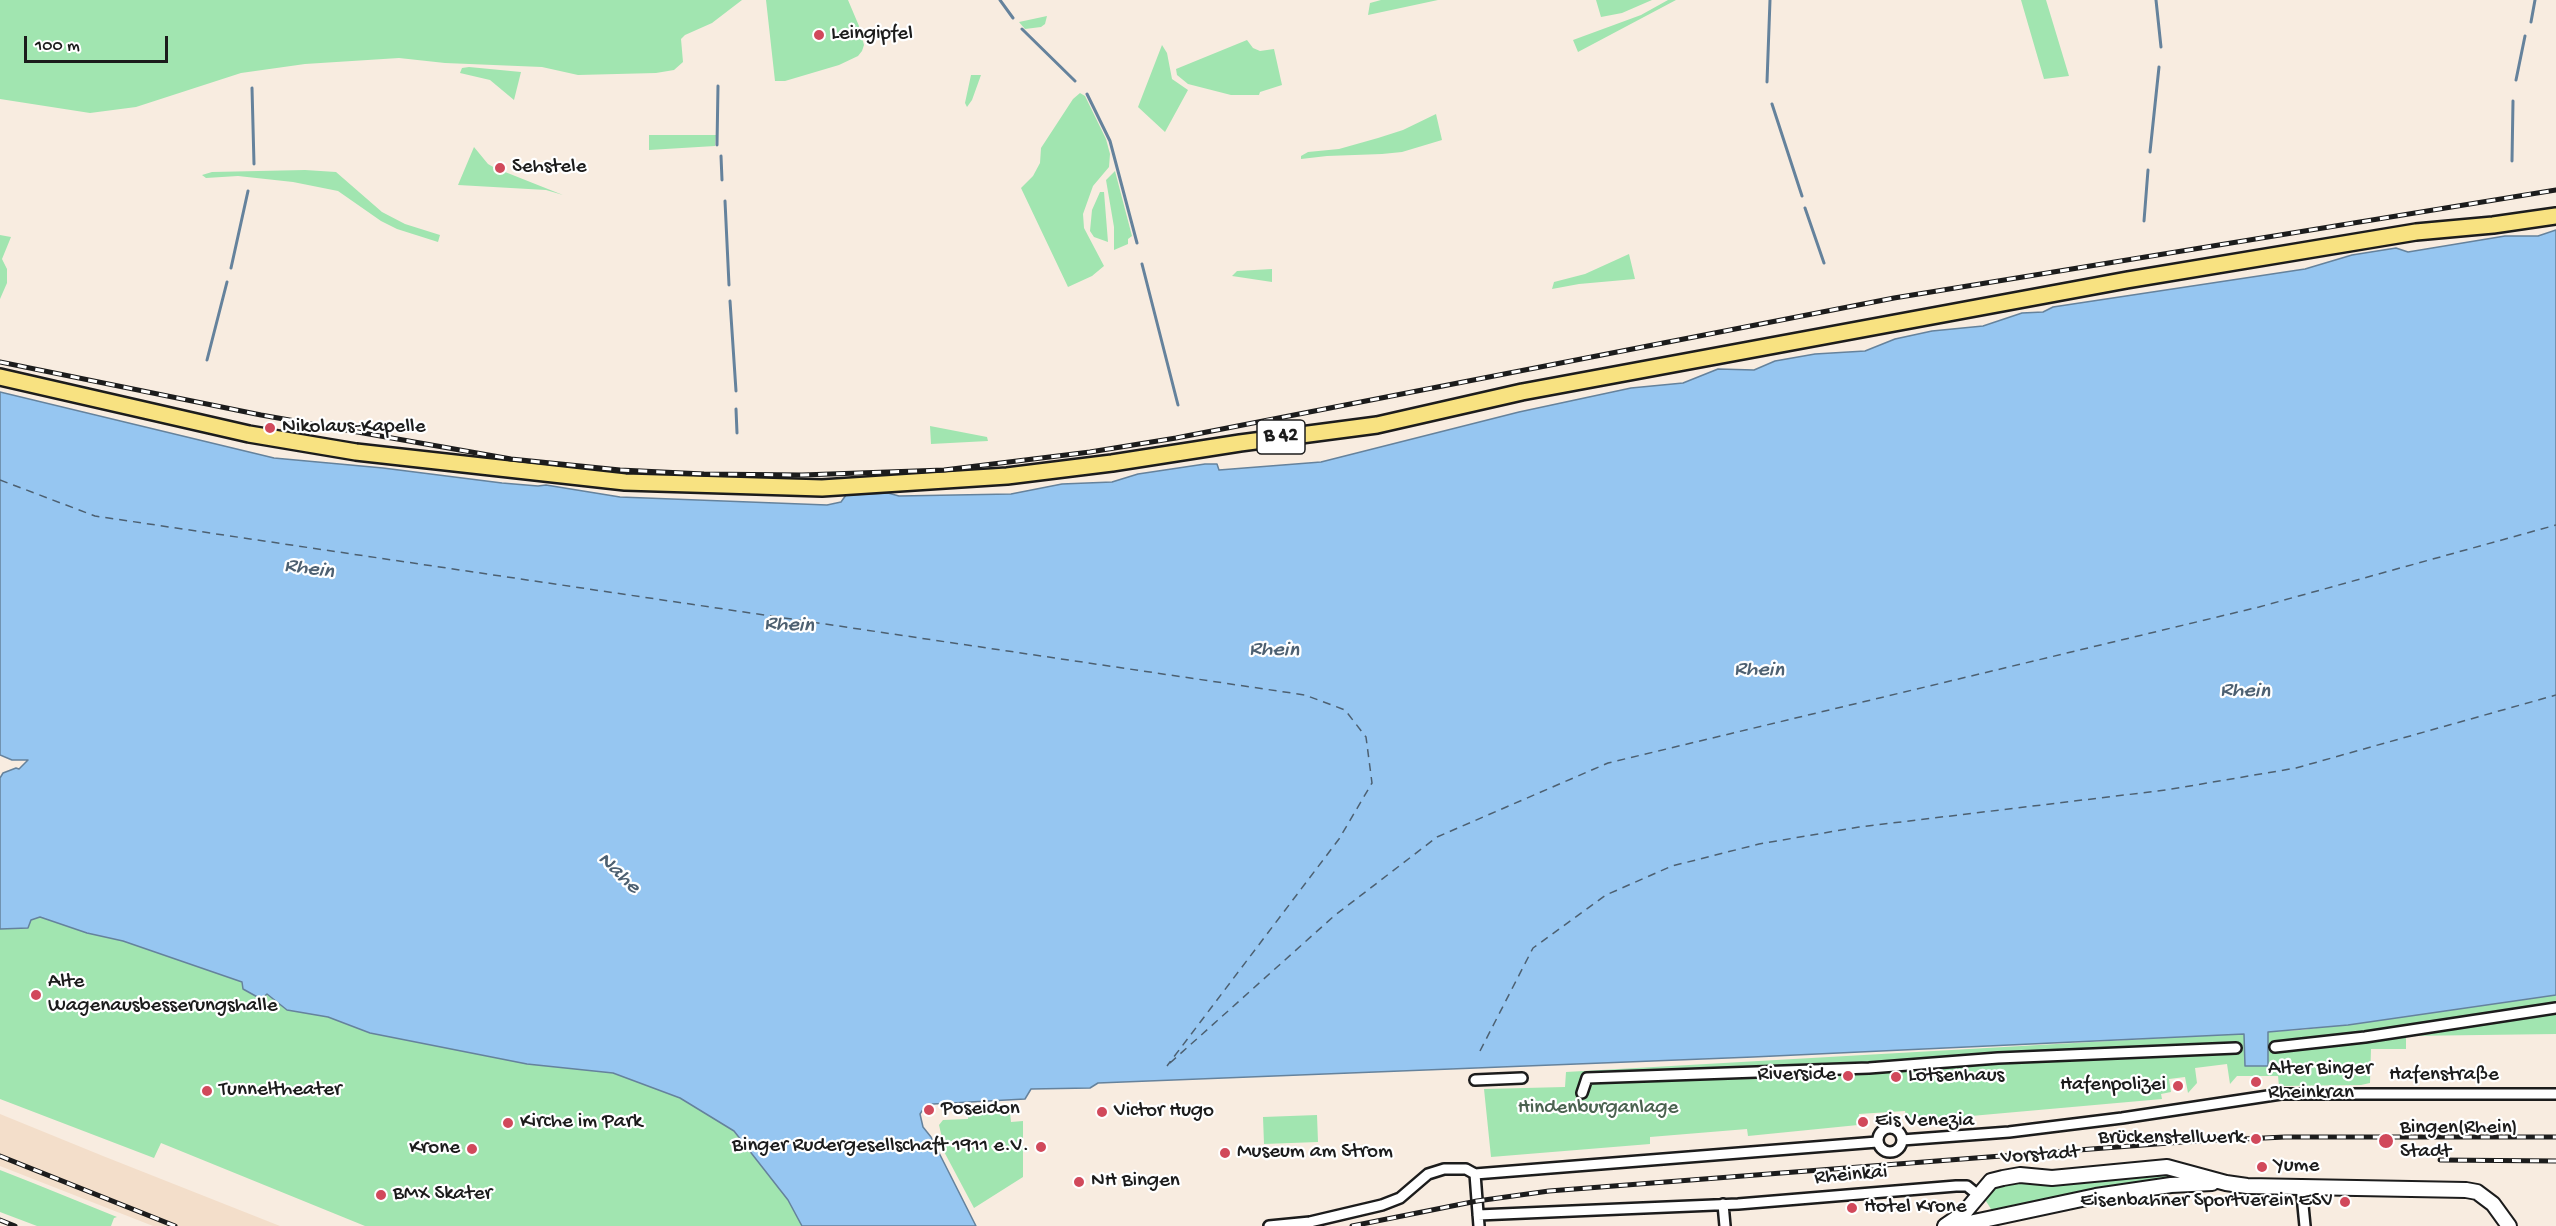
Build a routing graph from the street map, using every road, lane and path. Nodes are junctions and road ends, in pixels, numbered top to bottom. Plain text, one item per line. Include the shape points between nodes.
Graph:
1 (2556, 216) edge
2 (0, 377) edge
3 (2556, 1008) edge
4 (2275, 1047) dead end
5 (2236, 1048) dead end
6 (1522, 1078) dead end
7 (1475, 1080) dead end
8 (1582, 1093) dead end
9 (2556, 1094) edge
10 (1902, 1140) junction
11 (1878, 1142) junction
12 (2167, 1167) junction
13 (1475, 1174) junction
14 (2226, 1183) junction
15 (2171, 1185) junction
16 (2301, 1185) junction
17 (1978, 1195) junction
18 (1723, 1204) junction
19 (1478, 1215) junction
20 (1999, 1217) junction
21 (1269, 1226) edge
22 (1479, 1226) edge
23 (1725, 1226) edge
24 (1945, 1226) edge
25 (1955, 1226) edge
26 (2305, 1226) edge
27 (2509, 1226) edge

1 - 2 main road, B 42 via 2416,232 2127,280 1678,362 1366,426 1007,476 822,488 625,482 356,452 249,434
3 - 4 street
5 - 8 street via 1587,1078
6 - 7 street
9 - 10 street, Hafenstraße via 2281,1094 2009,1132
10 - 11 street, Hafenstraße via 1892,1152 1881,1149
10 - 11 street, Hafenstraße via 1897,1130 1890,1128 1880,1132
11 - 13 street
12 - 14 main road, Vorstadt
12 - 15 main road via 2175,1178
12 - 17 main road, Vorstadt via 2052,1178 2020,1175 1991,1181
13 - 19 street
13 - 21 street via 1466,1169 1444,1169 1428,1174 1400,1198 1382,1205 1310,1222
14 - 15 main road, Vorstadt
14 - 16 main road, Vorstadt
15 - 20 main road, Vorstadt
16 - 26 street
16 - 27 main road, Vorstadt via 2477,1192 2493,1203
17 - 18 street, Rheinkai via 1967,1186 1956,1186
17 - 20 main road via 1985,1215
17 - 24 main road, Vorstadt via 1964,1213
18 - 19 street, Rheinkai
18 - 23 street
19 - 22 street
20 - 25 main road, Vorstadt

